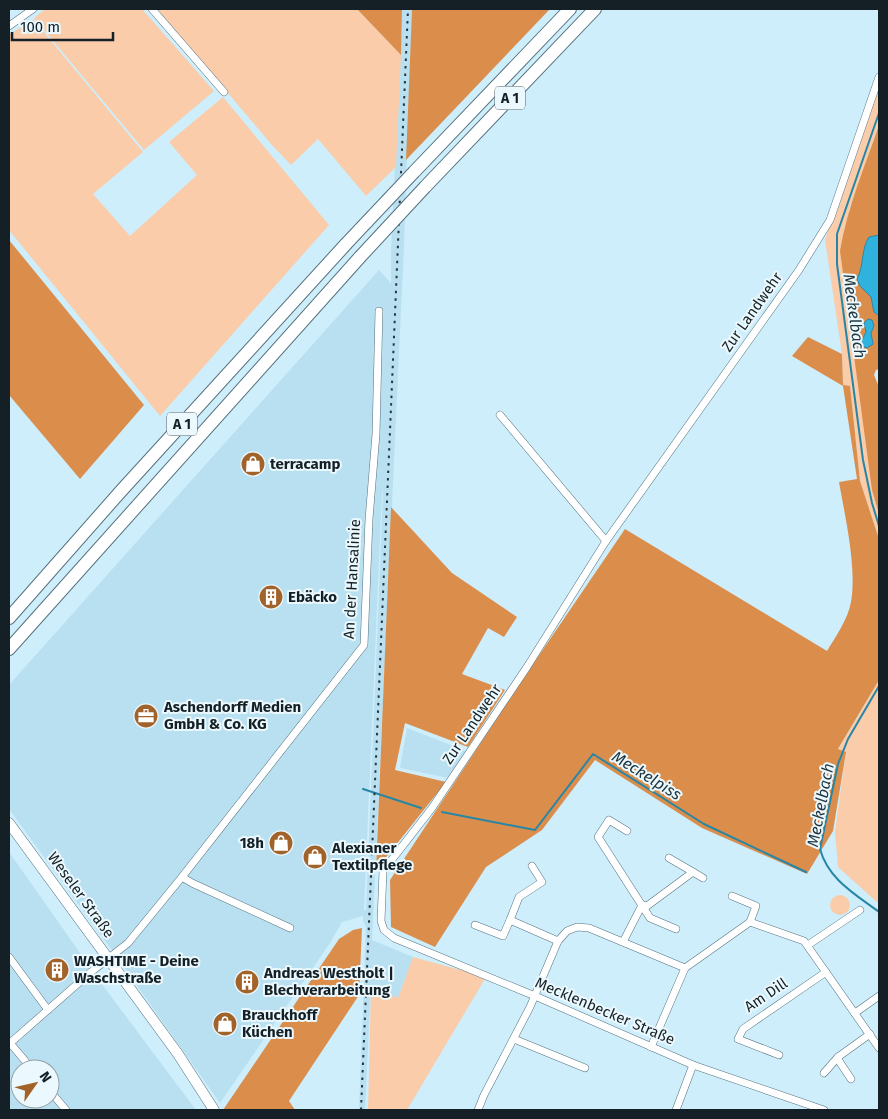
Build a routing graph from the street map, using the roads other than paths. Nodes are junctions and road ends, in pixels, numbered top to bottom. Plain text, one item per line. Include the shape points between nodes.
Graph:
1 (33, 9) edge
2 (152, 9) edge
3 (570, 9) edge
4 (594, 9) edge
5 (9, 26) edge
6 (879, 77) edge
7 (224, 92) dead end
8 (379, 311) dead end
9 (500, 415) dead end
10 (606, 541) junction
11 (9, 618) edge
12 (9, 649) edge
13 (9, 822) edge
14 (627, 831) dead end
15 (669, 858) dead end
16 (532, 866) dead end
17 (693, 872) junction
18 (182, 876) junction
19 (703, 878) dead end
20 (732, 896) dead end
21 (642, 905) junction
22 (860, 910) dead end
23 (510, 920) junction
24 (750, 922) junction
25 (382, 925) joint
26 (475, 925) dead end
27 (290, 928) dead end
28 (676, 929) dead end
29 (558, 941) junction
30 (623, 942) junction
31 (808, 945) junction
32 (9, 957) edge
33 (109, 958) junction
34 (685, 968) junction
35 (826, 972) junction
36 (535, 996) junction
37 (879, 996) edge
38 (48, 1010) junction
39 (855, 1013) junction
40 (870, 1034) junction
41 (514, 1039) junction
42 (9, 1043) edge
43 (651, 1047) junction
44 (879, 1048) edge
45 (778, 1055) dead end
46 (838, 1057) junction
47 (23, 1059) edge
48 (693, 1064) junction
49 (585, 1068) dead end
50 (824, 1074) dead end
51 (851, 1079) dead end
52 (214, 1110) edge
53 (478, 1110) edge
54 (676, 1110) edge
55 (824, 1110) edge

1 - 5 street
2 - 7 street
3 - 11 highway, A 1, bridge via 346,244
4 - 12 highway, A 1, bridge via 360,257
6 - 10 street, Zur Landwehr via 830,220 799,270
8 - 18 street, An der Hansalinie via 376,434 364,645
9 - 10 street
10 - 25 street, Zur Landwehr via 528,667 432,808 383,872
13 - 33 main road, Weseler Straße
14 - 21 street via 609,820 598,837
15 - 17 street
16 - 23 street via 542,882 520,897
17 - 19 street
17 - 21 street via 647,906
18 - 27 street
18 - 33 street, An der Hansalinie via 132,939
20 - 24 street via 756,906
21 - 28 street via 650,918
21 - 30 street
22 - 31 street
23 - 26 street via 503,936
23 - 29 street
24 - 31 street
24 - 34 street
25 - 36 street, Mecklenbecker Straße via 394,938
29 - 30 street via 567,931 577,927 589,928
29 - 36 street
30 - 34 street
31 - 35 street
32 - 38 street
33 - 38 street, An der Hansalinie
33 - 52 main road, Weseler Straße
34 - 43 street
35 - 39 street
35 - 45 street, Am Dill via 743,1029 738,1039
36 - 41 street
36 - 43 street, Mecklenbecker Straße
37 - 39 street
38 - 42 street, An der Hansalinie
39 - 40 street
40 - 44 street
40 - 46 street
41 - 49 street
41 - 53 street
42 - 47 street
43 - 48 street, Mecklenbecker Straße
46 - 50 street
46 - 51 street
48 - 54 street
48 - 55 street, Mecklenbecker Straße

